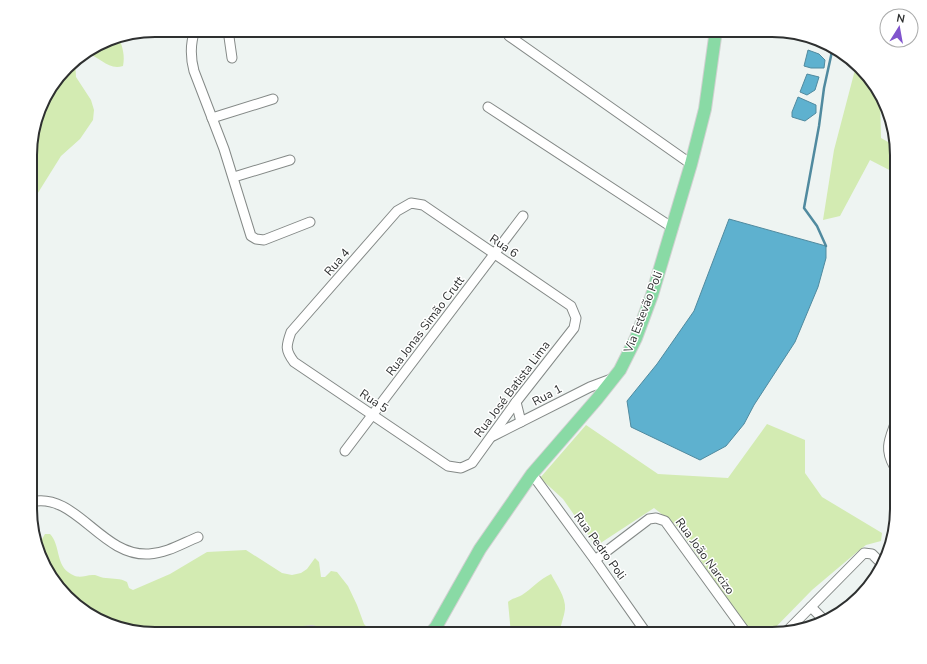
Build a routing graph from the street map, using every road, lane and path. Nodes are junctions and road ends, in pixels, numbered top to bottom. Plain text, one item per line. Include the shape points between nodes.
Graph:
1 (193, 37) edge
2 (229, 37) edge
3 (509, 37) edge
4 (715, 37) edge
5 (232, 58) dead end
6 (273, 99) dead end
7 (488, 107) dead end
8 (212, 118) junction
9 (290, 160) dead end
10 (691, 164) junction
11 (234, 177) junction
12 (411, 204) joint
13 (524, 216) dead end
14 (310, 222) dead end
15 (673, 228) junction
16 (494, 254) junction
17 (576, 318) joint
18 (288, 342) joint
19 (614, 378) junction
20 (516, 402) junction
21 (373, 415) junction
22 (521, 422) junction
23 (492, 436) junction
24 (890, 439) edge
25 (345, 451) dead end
26 (890, 459) edge
27 (461, 468) joint
28 (532, 474) junction
29 (37, 502) edge
30 (198, 537) dead end
31 (595, 560) junction
32 (878, 560) edge
33 (810, 607) junction
34 (820, 617) edge
35 (793, 625) edge
36 (436, 627) edge
37 (642, 627) edge
38 (742, 627) edge

1 - 8 street via 191,59
2 - 5 street
3 - 10 street
4 - 10 main road, Via Estevão Poli via 705,109
6 - 8 street
7 - 15 street
8 - 11 street
9 - 11 street
10 - 15 main road, Via Estevão Poli
11 - 14 street via 253,238 264,240
12 - 16 street, Rua 6 via 423,205
12 - 18 street, Rua 4 via 397,211 291,332
13 - 16 street, Rua Jonas Simão Crutt
15 - 19 main road, Via Estevão Poli via 636,338
16 - 17 street, Rua 6 via 571,306
16 - 21 street, Rua Jonas Simão Crutt
17 - 20 street, Rua José Batista Lima via 574,328
18 - 21 street, Rua 5 via 288,353 294,362
19 - 22 street, Rua 1 via 590,387
19 - 28 main road, Via Estevão Poli
20 - 22 street
20 - 23 street, Rua José Batista Lima
21 - 25 street, Rua Jonas Simão Crutt
21 - 27 street, Rua 5 via 448,466
22 - 23 street, Rua 1
23 - 27 street, Rua José Batista Lima via 472,463
24 - 26 street
28 - 31 street, Rua Pedro Poli
28 - 36 main road, Via Estevão Poli via 480,549
29 - 30 street via 46,501 64,506 116,546 136,553 151,554 165,551
31 - 37 street, Rua Pedro Poli
31 - 38 street, Rua João Narcizo via 649,519 665,521
32 - 33 street via 872,554 864,553
33 - 34 street
33 - 35 street

